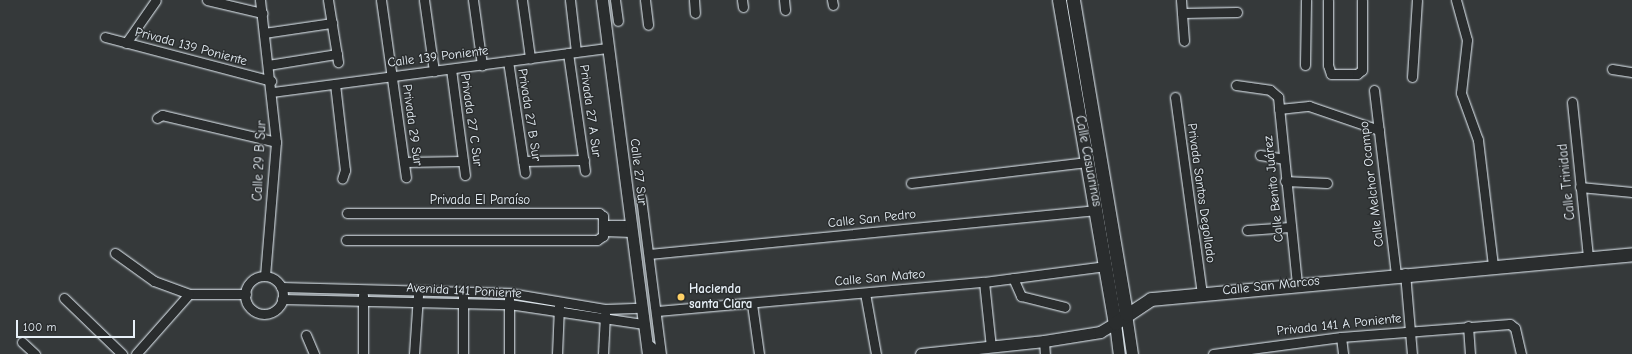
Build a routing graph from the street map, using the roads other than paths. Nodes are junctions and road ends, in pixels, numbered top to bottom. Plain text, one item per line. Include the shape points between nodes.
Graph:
1 (156, 0) edge
2 (207, 0) edge
3 (260, 0) edge
4 (328, 0) edge
5 (381, 0) edge
6 (424, 0) edge
7 (473, 0) edge
8 (522, 0) edge
9 (570, 0) edge
10 (602, 0) edge
11 (615, 0) edge
12 (645, 0) edge
13 (694, 0) edge
14 (784, 0) edge
15 (1059, 0) edge
16 (1073, 0) edge
17 (1181, 0) edge
18 (1306, 0) edge
19 (1328, 0) edge
20 (1362, 0) edge
21 (1416, 0) edge
22 (1456, 0) edge
23 (785, 10) dead end
24 (1182, 12) junction
25 (1237, 12) dead end
26 (262, 13) junction
27 (695, 14) dead end
28 (618, 21) dead end
29 (332, 23) junction
30 (648, 25) dead end
31 (264, 33) junction
32 (105, 38) dead end
33 (1184, 41) dead end
34 (126, 43) junction
35 (608, 48) junction
36 (572, 53) junction
37 (530, 58) junction
38 (508, 61) junction
39 (482, 65) junction
40 (1305, 65) dead end
41 (268, 66) junction
42 (451, 69) junction
43 (1612, 69) dead end
44 (434, 71) junction
45 (1632, 72) edge
46 (392, 76) junction
47 (1412, 76) dead end
48 (270, 81) junction
49 (335, 84) junction
50 (1236, 85) dead end
51 (1374, 90) dead end
52 (272, 92) junction
53 (1175, 97) dead end
54 (1572, 102) dead end
55 (1279, 109) junction
56 (157, 118) dead end
57 (1379, 130) junction
58 (276, 142) junction
59 (1260, 155) dead end
60 (1284, 159) junction
61 (584, 160) junction
62 (463, 161) junction
63 (523, 161) junction
64 (404, 162) junction
65 (1087, 162) junction
66 (585, 171) dead end
67 (525, 173) dead end
68 (465, 175) dead end
69 (406, 177) dead end
70 (342, 179) dead end
71 (1286, 181) junction
72 (912, 183) dead end
73 (1326, 183) dead end
74 (1580, 187) junction
75 (1632, 192) edge
76 (641, 198) dead end
77 (1097, 210) junction
78 (347, 213) dead end
79 (1290, 227) junction
80 (603, 228) junction
81 (631, 228) junction
82 (1247, 230) dead end
83 (346, 240) dead end
84 (115, 253) dead end
85 (649, 254) junction
86 (1632, 254) edge
87 (1588, 258) junction
88 (1493, 265) junction
89 (1106, 266) junction
90 (1401, 274) junction
91 (265, 276) junction
92 (1013, 278) junction
93 (984, 282) junction
94 (1297, 283) junction
95 (281, 287) junction
96 (363, 289) junction
97 (418, 290) junction
98 (463, 291) junction
99 (509, 293) junction
100 (865, 293) junction
101 (1202, 293) junction
102 (189, 294) junction
103 (246, 294) junction
104 (64, 298) dead end
105 (282, 299) junction
106 (363, 300) junction
107 (417, 301) junction
108 (463, 301) junction
109 (559, 301) junction
110 (509, 304) junction
111 (752, 304) junction
112 (1065, 307) dead end
113 (640, 308) junction
114 (605, 309) junction
115 (559, 312) junction
116 (657, 312) junction
117 (1126, 314) junction
118 (604, 320) junction
119 (1115, 323) junction
120 (643, 324) junction
121 (1468, 326) junction
122 (1410, 330) junction
123 (306, 335) dead end
124 (1341, 337) junction
125 (1044, 341) junction
126 (22, 342) dead end
127 (991, 347) junction
128 (649, 350) edge
129 (1269, 350) edge
130 (942, 353) edge
131 (36, 354) edge
132 (122, 354) edge
133 (136, 354) edge
134 (314, 354) edge
135 (363, 354) edge
136 (414, 354) edge
137 (463, 354) edge
138 (509, 354) edge
139 (557, 354) edge
140 (603, 354) edge
141 (660, 354) edge
142 (759, 354) edge
143 (876, 354) edge
144 (921, 354) edge
145 (1045, 354) edge
146 (1119, 354) edge
147 (1132, 354) edge
148 (1213, 354) edge
149 (1342, 354) edge
150 (1412, 354) edge
151 (1470, 354) edge
152 (1521, 354) edge

1 - 34 street
2 - 26 street
3 - 26 street, Calle 29 B Sur
4 - 29 street
5 - 46 street, Privada 29 Sur
6 - 44 street
7 - 39 street, Privada 27 C Sur
8 - 37 street, Privada 27 B Sur
9 - 36 street, Privada 27 A Sur
10 - 35 street, Calle 27 Sur
11 - 28 street
12 - 30 street
13 - 27 street
14 - 23 street
15 - 65 main road, Calle Casuarinas
16 - 117 main road, Calle Casuarinas
17 - 24 street
18 - 40 street
19 - 20 street via 1328,65 1331,74 1357,74 1362,70
21 - 47 street
22 - 88 street via 1467,40 1461,94 1478,140
24 - 25 street
24 - 33 street
26 - 31 street, Calle 29 B Sur
29 - 31 street
29 - 41 street via 337,58
31 - 41 street, Calle 29 B Sur
32 - 34 street, Privada 139 Poniente
34 - 48 street, Privada 139 Poniente
35 - 36 street, Calle 139 Poniente
35 - 81 street, Calle 27 Sur
36 - 37 street, Calle 139 Poniente
36 - 61 street, Privada 27 A Sur
37 - 38 street, Calle 139 Poniente
38 - 39 street, Calle 139 Poniente
38 - 63 street, Privada 27 B Sur
39 - 42 street, Calle 139 Poniente
41 - 48 street, Calle 29 B Sur
42 - 44 street, Calle 139 Poniente
42 - 62 street, Privada 27 C Sur
43 - 45 street
44 - 46 street, Calle 139 Poniente
46 - 49 street, Calle 139 Poniente
46 - 64 street, Privada 29 Sur
48 - 52 street, Calle 29 B Sur
49 - 52 street, Calle 139 Poniente
49 - 70 street via 345,170
50 - 55 street, Calle Benito Juárez via 1275,92
51 - 57 street, Calle Melchor Ocampo
52 - 58 street, Calle 29 B Sur
53 - 101 street, Privada Santos Degollado
54 - 74 street, Calle Trinidad
55 - 57 street via 1309,106 1347,116
55 - 60 street, Calle Benito Juárez
56 - 58 street via 162,115
57 - 90 street, Calle Melchor Ocampo
58 - 91 street, Calle 29 B Sur
59 - 60 street
60 - 71 street, Calle Benito Juárez
61 - 63 street
61 - 66 street, Privada 27 A Sur
62 - 64 street
62 - 68 street, Privada 27 C Sur
63 - 67 street, Privada 27 B Sur
64 - 69 street, Privada 29 Sur
65 - 72 street
65 - 77 main road, Calle Casuarinas
71 - 73 street
71 - 79 street, Calle Benito Juárez
74 - 75 street
74 - 87 street, Calle Trinidad
76 - 85 street
77 - 85 street, Calle San Pedro
77 - 89 main road, Calle Casuarinas
78 - 80 street, Privada El Paraíso via 599,213
79 - 82 street
79 - 94 street, Calle Benito Juárez
80 - 81 street
80 - 83 street via 597,240
81 - 113 street, Calle 27 Sur
84 - 102 street via 154,281
85 - 116 street
86 - 87 main road, Calle San Marcos
87 - 88 main road, Calle San Marcos
88 - 90 main road, Calle San Marcos
89 - 92 street, Calle San Mateo
89 - 119 main road, Calle Casuarinas
90 - 94 main road, Calle San Marcos
90 - 122 street, Calle Melchor Ocampo
91 - 95 street
91 - 103 street via 250,283
92 - 93 street, Calle San Mateo
92 - 112 street via 1021,296
93 - 100 street, Calle San Mateo
93 - 127 street
94 - 101 main road, Calle San Marcos
95 - 96 street, Avenida 141 Poniente
95 - 105 street
96 - 97 street, Avenida 141 Poniente
96 - 106 street
97 - 98 street, Avenida 141 Poniente
97 - 107 street
98 - 99 street, Avenida 141 Poniente
98 - 108 street
99 - 109 street, Avenida 141 Poniente
99 - 110 street
100 - 111 street, Calle San Mateo
100 - 143 street
101 - 117 main road, Calle San Marcos via 1151,299
102 - 103 street
102 - 133 street
103 - 105 street via 252,308 262,313 277,308
104 - 132 street
105 - 106 street, Avenida 141 Poniente
106 - 107 street, Avenida 141 Poniente
106 - 135 street
107 - 108 street, Avenida 141 Poniente
107 - 136 street
108 - 110 street, Avenida 141 Poniente
108 - 137 street
109 - 114 street, Avenida 141 Poniente
109 - 115 street
110 - 115 street, Avenida 141 Poniente
110 - 138 street
111 - 116 street, Calle San Mateo
111 - 142 street
113 - 114 street, Avenida 141 Poniente
113 - 120 street, Calle 27 Sur
114 - 118 street
115 - 118 street, Avenida 141 Poniente
115 - 139 street
116 - 141 street
117 - 119 main road, Calle San Marcos
117 - 147 street
118 - 120 street, Avenida 141 Poniente
118 - 140 street
119 - 125 street, Calle San Marcos via 1100,332
119 - 146 street
120 - 128 street, Calle 27 Sur
121 - 122 street, Privada 141 A Poniente
121 - 151 street
121 - 152 street, Privada 141 A Poniente via 1513,325
122 - 124 street, Privada 141 A Poniente
122 - 150 street, Calle Melchor Ocampo
123 - 134 street
124 - 129 street, Privada 141 A Poniente
124 - 149 street
125 - 127 street, Calle San Marcos
125 - 145 street
126 - 131 street
127 - 130 street, Calle San Marcos
128 - 141 street, Calle 27 Sur
129 - 148 street, Privada 141 A Poniente
130 - 144 street, Calle San Marcos

